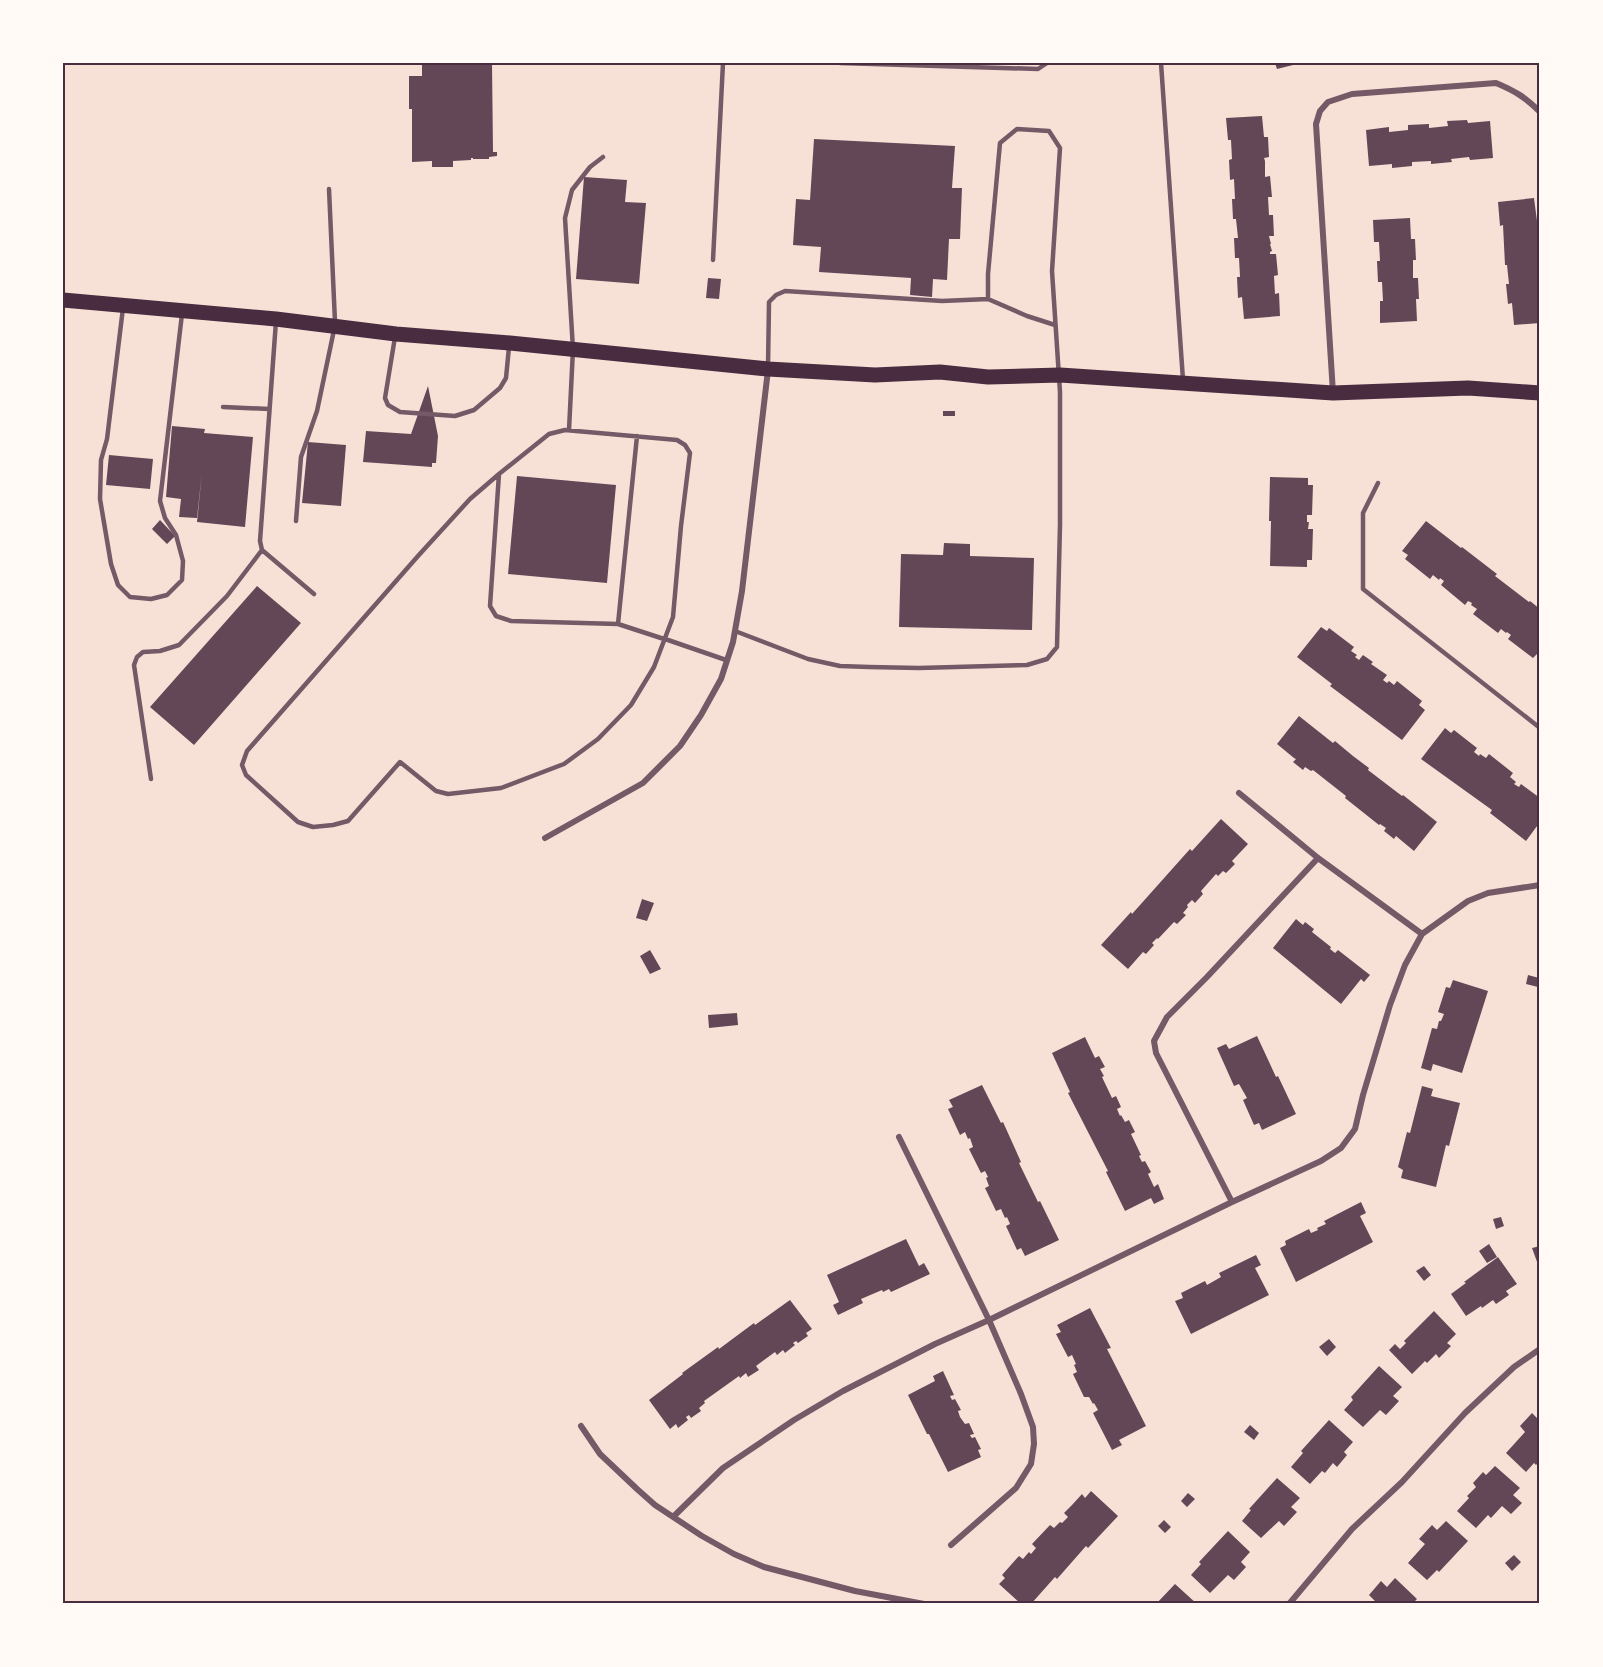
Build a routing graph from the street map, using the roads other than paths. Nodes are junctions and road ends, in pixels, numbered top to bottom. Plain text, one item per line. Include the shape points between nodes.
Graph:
1 (723, 63) edge
2 (840, 63) edge
3 (1047, 63) edge
4 (1161, 63) edge
5 (1540, 112) edge
6 (603, 157) dead end
7 (329, 189) dead end
8 (713, 260) dead end
9 (988, 299) junction
10 (63, 300) edge
11 (124, 305) junction
12 (183, 311) junction
13 (276, 319) junction
14 (1054, 325) junction
15 (335, 326) junction
16 (396, 334) junction
17 (510, 343) junction
18 (573, 349) junction
19 (768, 369) junction
20 (1060, 375) junction
21 (1183, 382) junction
22 (1333, 393) junction
23 (1540, 393) edge
24 (223, 407) dead end
25 (269, 409) junction
26 (569, 430) junction
27 (637, 436) junction
28 (499, 474) junction
29 (1378, 483) dead end
30 (296, 521) dead end
31 (262, 550) junction
32 (314, 594) dead end
33 (618, 624) junction
34 (735, 631) junction
35 (664, 639) junction
36 (726, 660) junction
37 (1540, 728) edge
38 (151, 779) dead end
39 (1239, 793) dead end
40 (545, 838) dead end
41 (1318, 858) junction
42 (1540, 885) edge
43 (1422, 934) junction
44 (899, 1137) dead end
45 (1232, 1202) junction
46 (989, 1320) junction
47 (1540, 1349) edge
48 (581, 1426) dead end
49 (673, 1517) junction
50 (951, 1545) dead end
51 (924, 1604) edge
52 (1288, 1604) edge

1 - 8 lane
2 - 3 lane via 1038,69
4 - 21 lane
5 - 22 street via 1526,98 1496,83 1352,94 1328,102 1320,111 1316,124
6 - 18 lane via 572,190 565,218
7 - 15 lane
9 - 14 lane
9 - 14 lane via 1000,143 1017,129 1049,132 1060,148 1052,270
9 - 19 lane via 942,301 785,291 769,302
10 - 11 main road
11 - 12 main road
11 - 12 lane via 101,460 100,499 111,564 118,585 130,597 151,599 167,595 182,580 181,552 160,501
12 - 13 main road
13 - 15 main road
13 - 25 lane
14 - 20 lane
15 - 16 main road
15 - 30 lane via 302,457
16 - 17 main road
16 - 17 lane via 385,398 388,405 400,412 455,416 474,410 506,378
17 - 18 main road
18 - 19 main road
18 - 26 lane
19 - 20 main road via 875,375
19 - 34 street
20 - 21 main road
20 - 34 lane via 1057,647 1047,659 1027,665 840,666 808,659
21 - 22 main road
22 - 23 main road via 1468,388
24 - 25 lane
25 - 31 lane
26 - 27 lane
26 - 28 lane via 549,434
27 - 33 lane
27 - 35 lane via 677,440 690,453 673,617
28 - 33 lane via 490,606 496,616 511,621
28 - 35 lane via 470,499 418,556 247,752 242,765 246,775 298,822 312,826 348,821 400,762 436,791 448,794 501,788 564,764 598,739 631,705 654,667
29 - 37 lane via 1363,513 1363,589
31 - 32 lane
31 - 38 lane via 227,596 179,645 143,652 137,657 134,665
33 - 35 lane
34 - 36 street
35 - 36 lane
36 - 40 street via 721,679 701,715 680,746 643,783
39 - 41 street
41 - 43 street
41 - 45 street via 1167,1017 1154,1041 1156,1053
42 - 43 street via 1488,893 1468,901
43 - 45 street via 1390,1005 1356,1129 1341,1148 1321,1161
44 - 46 street
45 - 46 street
46 - 49 street via 934,1344 794,1420 723,1468
46 - 50 street via 1033,1427 1031,1464 1016,1488
47 - 52 street via 1514,1366 1465,1413 1402,1482 1352,1529
48 - 49 street via 600,1454 637,1490
49 - 51 street via 734,1554 764,1567

